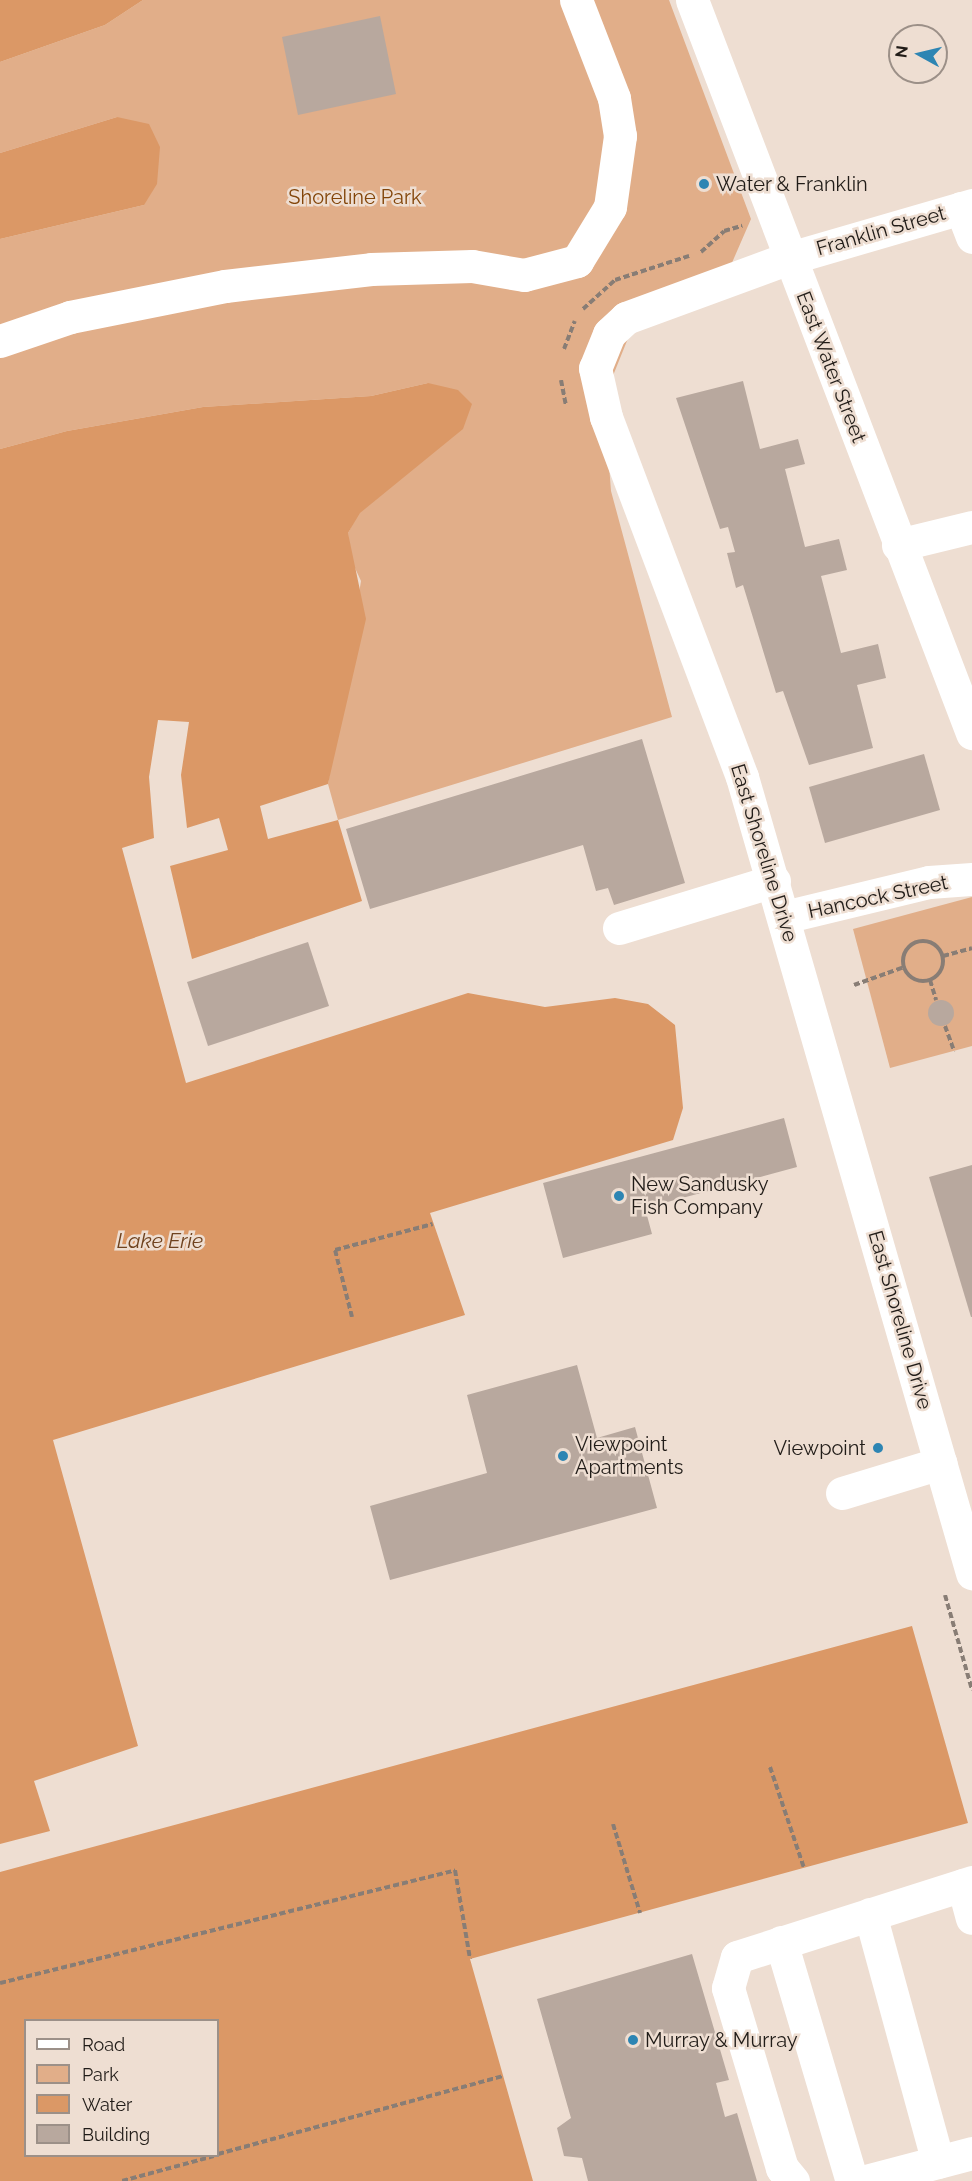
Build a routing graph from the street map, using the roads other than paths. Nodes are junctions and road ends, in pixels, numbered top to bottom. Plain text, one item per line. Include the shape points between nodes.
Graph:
1 (576, 0) edge
2 (692, 0) edge
3 (968, 217) edge
4 (789, 258) junction
5 (0, 341) edge
6 (972, 527) edge
7 (898, 545) junction
8 (972, 733) edge
9 (972, 879) edge
10 (774, 881) junction
11 (784, 917) junction
12 (619, 928) dead end
13 (941, 1463) junction
14 (842, 1493) dead end
15 (972, 1573) edge
16 (968, 1883) edge
17 (870, 1914) junction
18 (972, 1918) edge
19 (781, 1942) junction
20 (972, 2153) edge
21 (938, 2162) junction
22 (793, 2181) edge
23 (852, 2181) edge
24 (866, 2181) edge

1 - 5 street via 614,98 620,136 610,207 577,261 524,274 472,266 371,269 225,286 70,317
2 - 4 street, East Water Street
3 - 4 street, Franklin Street
4 - 7 street, East Water Street
4 - 10 street, East Shoreline Drive via 626,318 609,334 595,368 606,417 742,777
6 - 7 street
7 - 8 street, East Water Street
9 - 11 street, Hancock Street via 929,882
10 - 11 street, East Shoreline Drive
10 - 12 street
11 - 13 street, East Shoreline Drive
13 - 14 street
13 - 15 street, East Shoreline Drive
16 - 17 street
16 - 18 street
17 - 19 street
17 - 21 street
19 - 22 street via 737,1957 728,1988 782,2168
19 - 23 street
20 - 21 street
21 - 24 street

